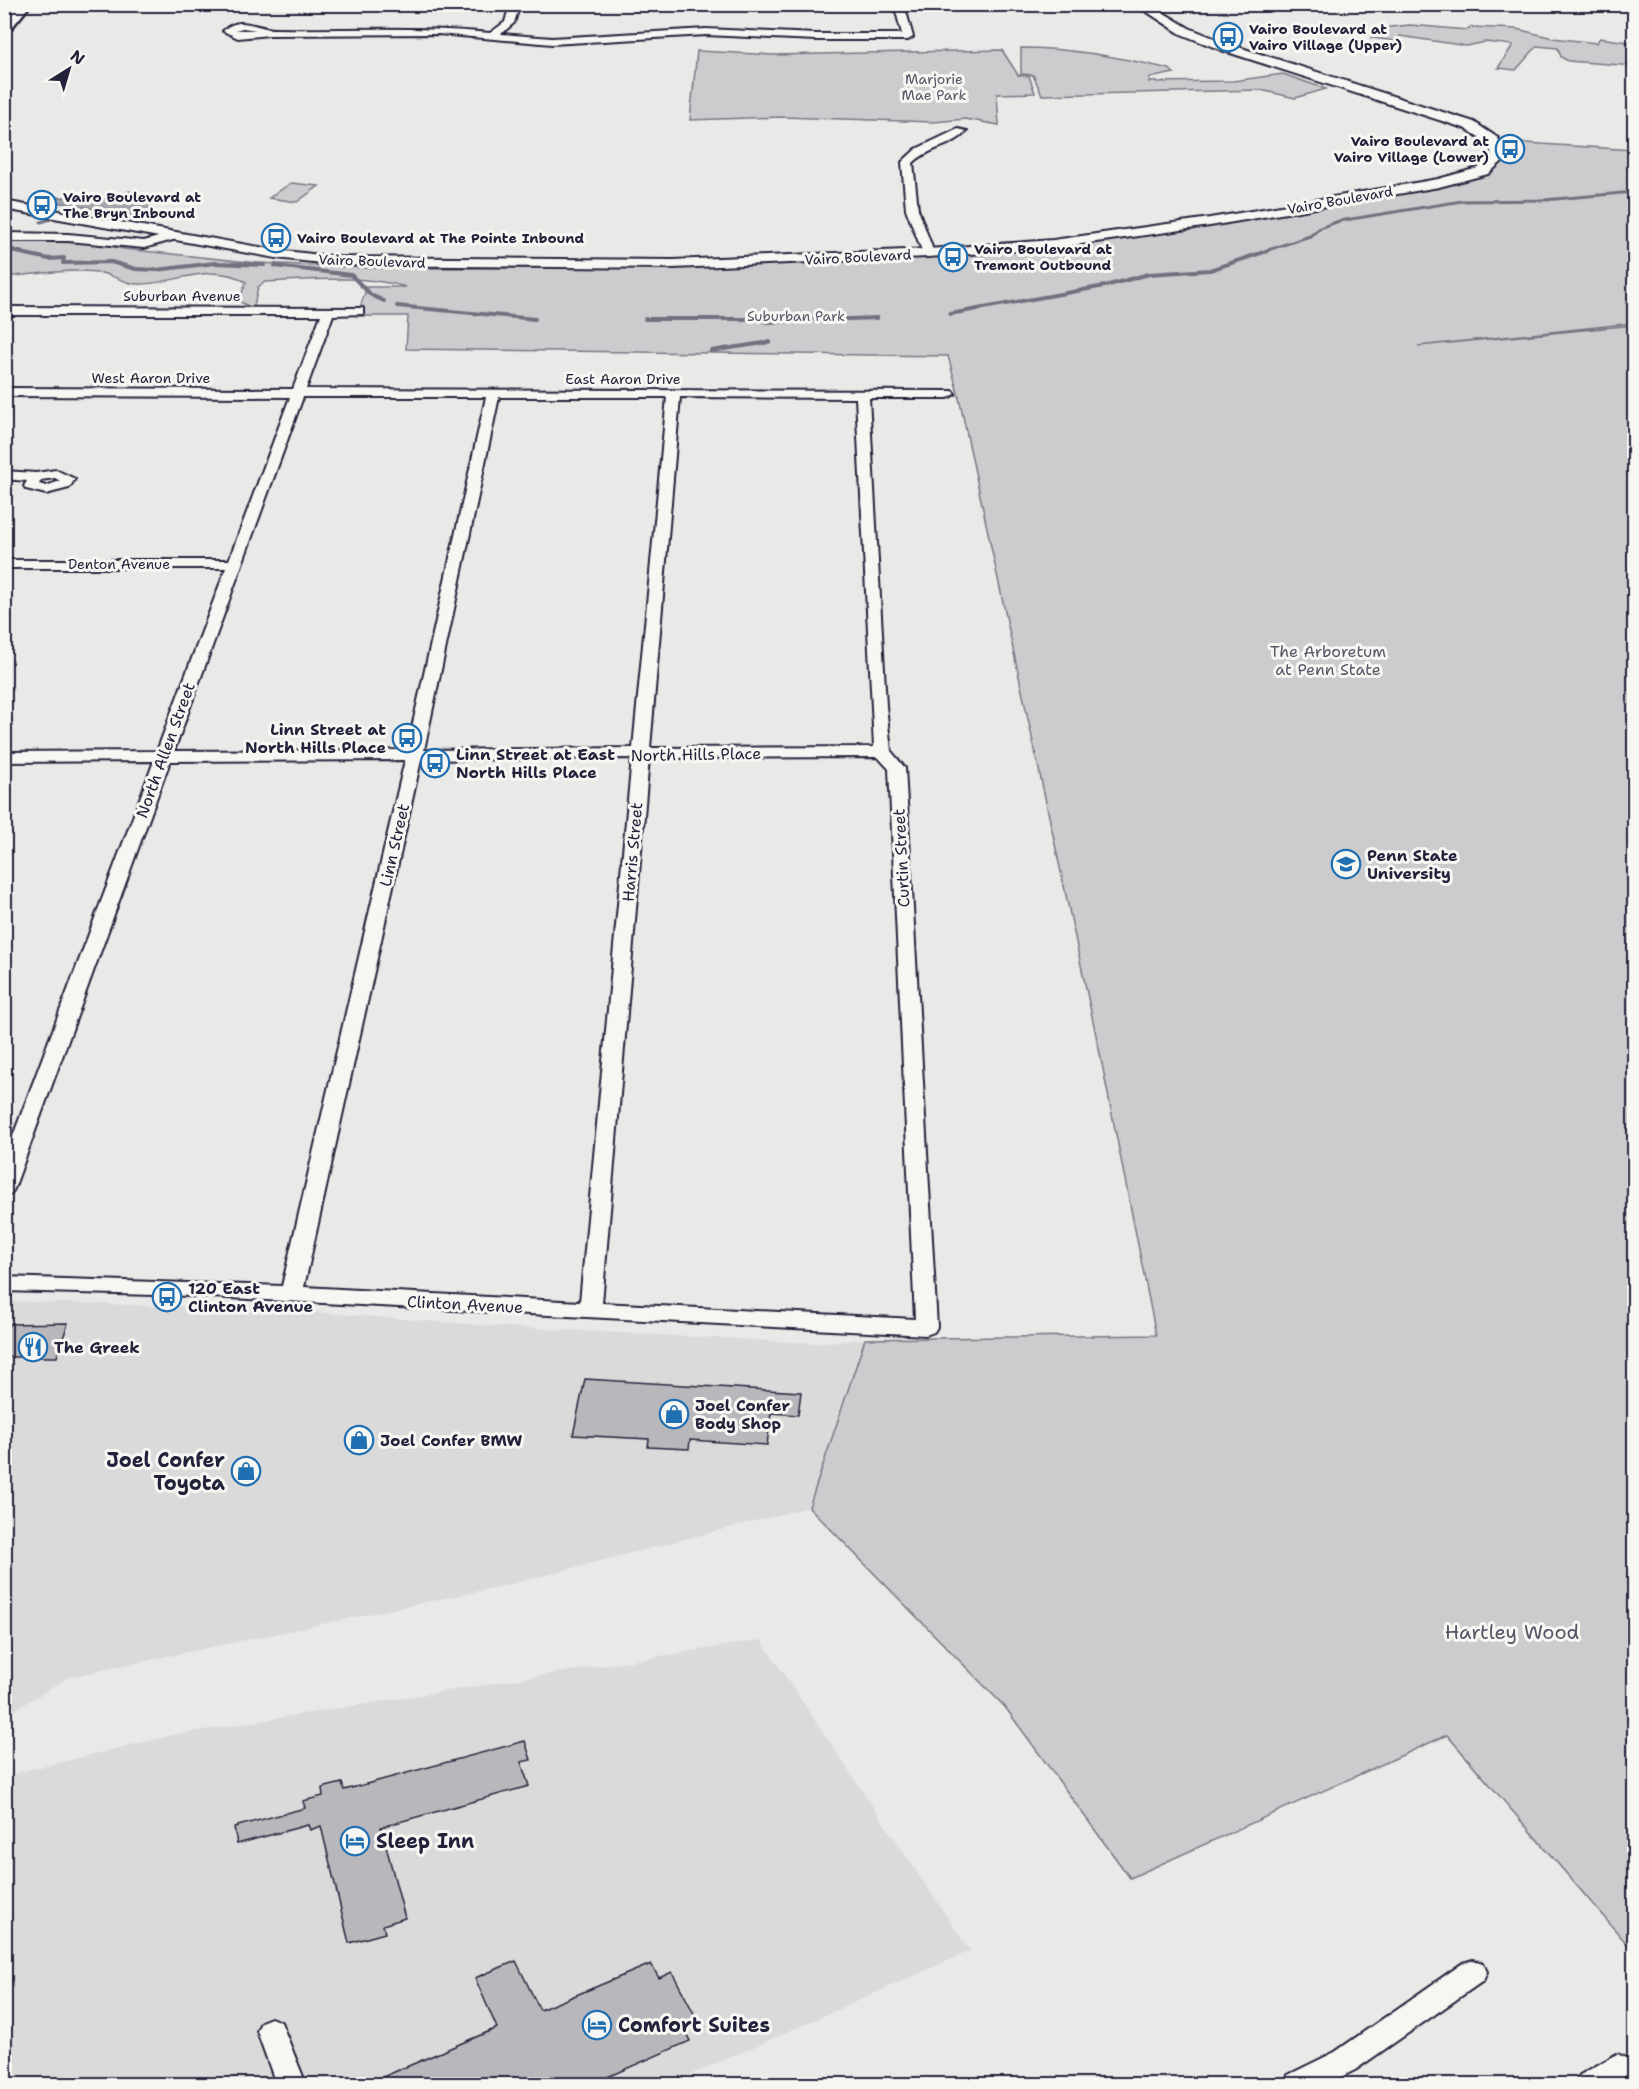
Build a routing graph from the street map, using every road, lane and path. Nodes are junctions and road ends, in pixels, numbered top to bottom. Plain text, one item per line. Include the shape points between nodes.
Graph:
1 (24, 4) edge
2 (515, 4) edge
3 (899, 4) edge
4 (1140, 4) edge
5 (1153, 4) edge
6 (4, 28) edge
7 (269, 32) dead end
8 (492, 36) junction
9 (1320, 76) junction
10 (962, 130) dead end
11 (4, 205) edge
12 (176, 236) junction
13 (4, 237) edge
14 (928, 253) junction
15 (4, 310) edge
16 (359, 311) dead end
17 (328, 312) junction
18 (4, 393) edge
19 (297, 393) junction
20 (493, 393) junction
21 (674, 394) junction
22 (862, 394) junction
23 (948, 394) dead end
24 (4, 475) edge
25 (36, 477) dead end
26 (4, 564) edge
27 (233, 564) junction
28 (883, 752) junction
29 (641, 754) junction
30 (414, 755) junction
31 (162, 756) junction
32 (4, 757) edge
33 (4, 1189) edge
34 (4, 1284) edge
35 (291, 1295) junction
36 (590, 1310) junction
37 (926, 1327) joint
38 (1473, 1971) dead end
39 (271, 2031) dead end
40 (1617, 2067) dead end
41 (291, 2085) edge
42 (1298, 2085) edge
43 (1590, 2085) edge

1 - 6 main road
2 - 8 street via 509,24
3 - 8 street via 908,37 827,38 706,32 552,41
4 - 9 street, Vairo Boulevard via 1203,39
5 - 9 street, Vairo Boulevard via 1214,37
7 - 8 street via 438,31
9 - 14 street, Vairo Boulevard via 1469,124 1495,141 1499,158 1483,171 1467,176 1220,221 1087,240
10 - 14 street via 920,151 908,162 913,219
11 - 12 street, Vairo Boulevard
12 - 13 street via 142,246 63,237
12 - 14 street, Vairo Boulevard via 308,258 387,263 683,264
15 - 17 street, Suburban Avenue
16 - 17 street, Suburban Avenue
17 - 19 street, North Allen Street
18 - 19 street, West Aaron Drive
19 - 20 street, East Aaron Drive
19 - 27 street, North Allen Street
20 - 21 street, East Aaron Drive
20 - 30 street, Linn Street
21 - 22 street, East Aaron Drive
21 - 29 street, Harris Street
22 - 23 street, East Aaron Drive
22 - 28 street, Curtin Street
24 - 25 street
26 - 27 street, Denton Avenue
27 - 31 street, North Allen Street
28 - 29 street, North Hills Place
28 - 37 street, Curtin Street via 897,768
29 - 30 street, North Hills Place
29 - 36 street, Harris Street
30 - 31 street, North Hills Place
30 - 35 street, Linn Street
31 - 32 street, North Hills Place
31 - 33 street, North Allen Street
34 - 35 street, Clinton Avenue
35 - 36 street, Clinton Avenue
36 - 37 street, Clinton Avenue
38 - 42 street via 1345,2061
39 - 41 street
40 - 43 street

